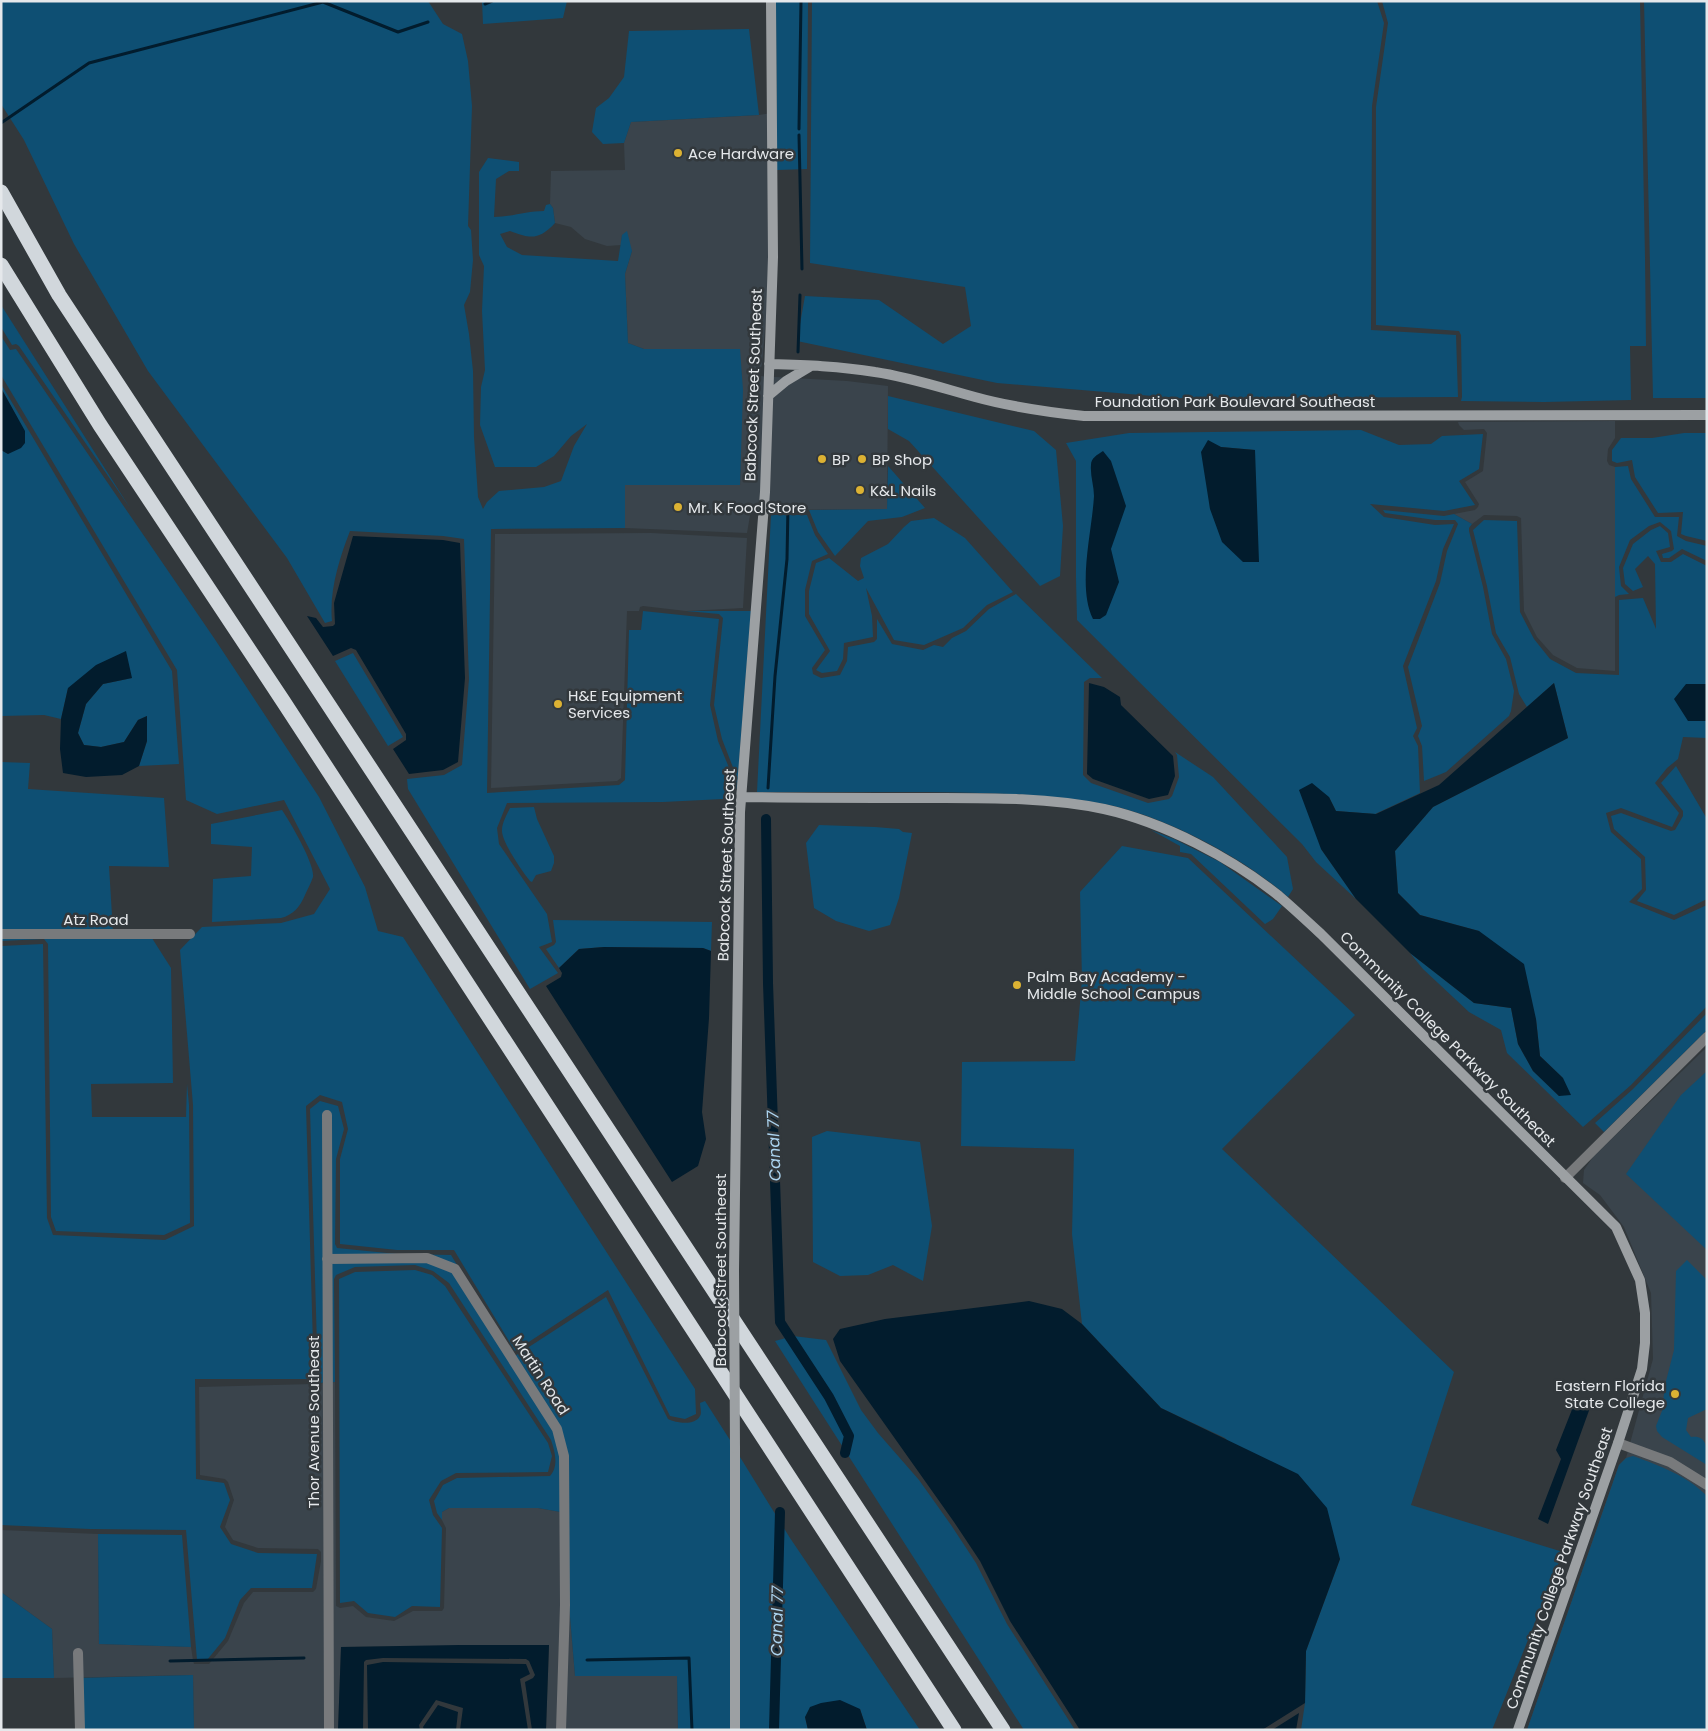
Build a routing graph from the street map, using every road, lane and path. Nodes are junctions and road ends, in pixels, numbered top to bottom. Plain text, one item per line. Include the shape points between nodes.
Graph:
1 (771, 1) edge
2 (1, 192) edge
3 (1, 265) edge
4 (769, 364) junction
5 (812, 366) junction
6 (768, 396) junction
7 (1707, 415) edge
8 (741, 797) junction
9 (1, 934) edge
10 (190, 934) dead end
11 (1707, 1037) edge
12 (327, 1115) dead end
13 (1566, 1178) junction
14 (327, 1259) junction
15 (1618, 1443) junction
16 (1707, 1485) edge
17 (78, 1653) dead end
18 (80, 1730) edge
19 (329, 1730) edge
20 (561, 1730) edge
21 (735, 1730) edge
22 (954, 1730) edge
23 (1003, 1730) edge
24 (1518, 1730) edge

1 - 4 street, Babcock Street Southeast via 773,257
2 - 23 highway via 59,295
3 - 22 highway via 100,425
4 - 5 street, Foundation Park Boulevard Southeast
4 - 6 street, Babcock Street Southeast
5 - 6 street
5 - 7 street, Foundation Park Boulevard Southeast via 876,372 1038,412 1084,416
6 - 8 street, Babcock Street Southeast via 761,555
8 - 13 street, Community College Parkway Southeast via 1045,801 1104,809 1176,834 1223,857 1278,895
8 - 21 street, Babcock Street Southeast, bridge via 734,1270
9 - 10 street, Atz Road
11 - 13 street
12 - 14 street, Thor Avenue Southeast
13 - 15 street, Community College Parkway Southeast via 1616,1227 1640,1280 1645,1313 1642,1369
14 - 19 street, Thor Avenue Southeast
14 - 20 street, Martin Road via 427,1258 455,1269 557,1429 564,1456 565,1604
15 - 16 street via 1670,1462
15 - 24 street, Community College Parkway Southeast
17 - 18 street

